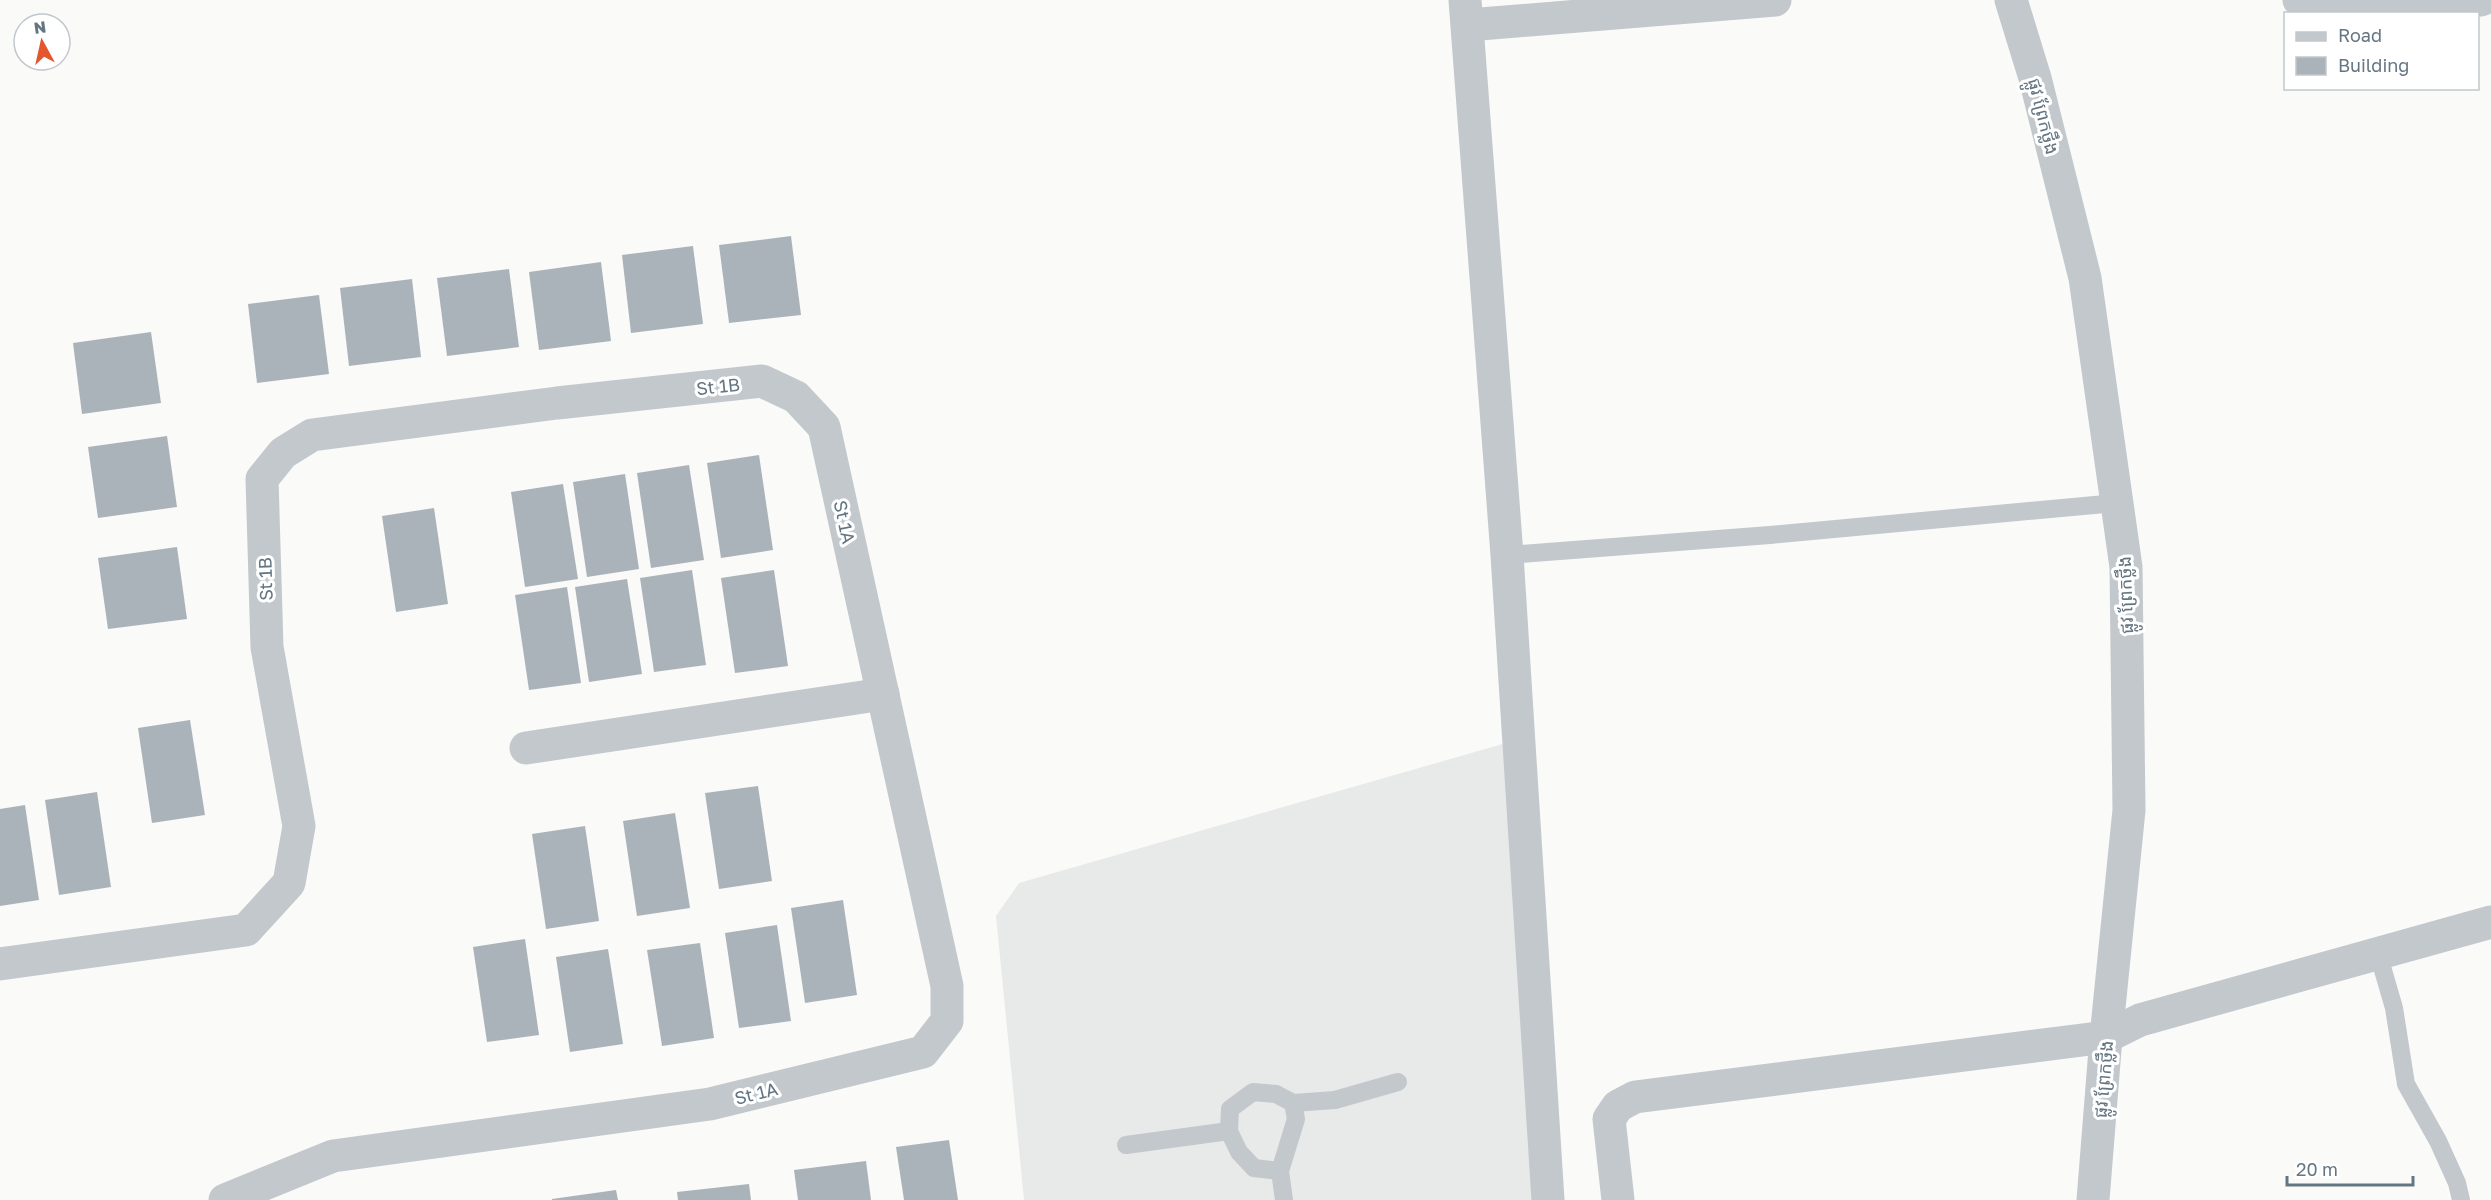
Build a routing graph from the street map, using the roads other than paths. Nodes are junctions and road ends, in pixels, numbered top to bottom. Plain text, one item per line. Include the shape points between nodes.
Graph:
1 (1775, 0) edge
2 (2011, 0) edge
3 (2299, 0) edge
4 (2481, 0) edge
5 (1467, 13) edge
6 (762, 381) joint
7 (2116, 503) junction
8 (1508, 555) junction
9 (883, 694) junction
10 (526, 748) dead end
11 (2491, 922) edge
12 (2378, 953) junction
13 (0, 964) edge
14 (2106, 1037) junction
15 (1398, 1082) dead end
16 (1293, 1103) junction
17 (1229, 1131) junction
18 (1126, 1145) dead end
19 (1280, 1171) junction
20 (225, 1200) edge
21 (1284, 1200) edge
22 (1548, 1200) edge
23 (1618, 1200) edge
24 (2093, 1200) edge
25 (2461, 1200) edge

1 - 5 street
2 - 7 street, ផ្លូវ ព្រែកថ្លឹង via 2035,78 2085,278
3 - 4 street via 2357,4
5 - 8 street
6 - 9 street, St 1A via 796,397 824,427
6 - 13 street, St 1B via 312,435 283,453 262,479 267,647 299,826 290,884 246,930
7 - 8 lane
7 - 14 street, ផ្លូវ ព្រែកថ្លឹង via 2126,567 2129,810
8 - 22 street
9 - 10 street
9 - 20 street, St 1A via 947,986 947,1021 923,1052 710,1104 333,1156
11 - 12 street
12 - 14 street via 2140,1020
12 - 25 lane via 2394,1008 2406,1084 2438,1141
14 - 23 street via 1635,1097 1618,1106 1609,1119
14 - 24 street, ផ្លូវ ព្រែកថ្លឹង
15 - 16 lane via 1335,1101
16 - 17 lane via 1276,1094 1253,1092 1230,1109
16 - 19 lane via 1296,1119
17 - 18 lane
17 - 19 lane via 1239,1152 1254,1168
19 - 21 lane

